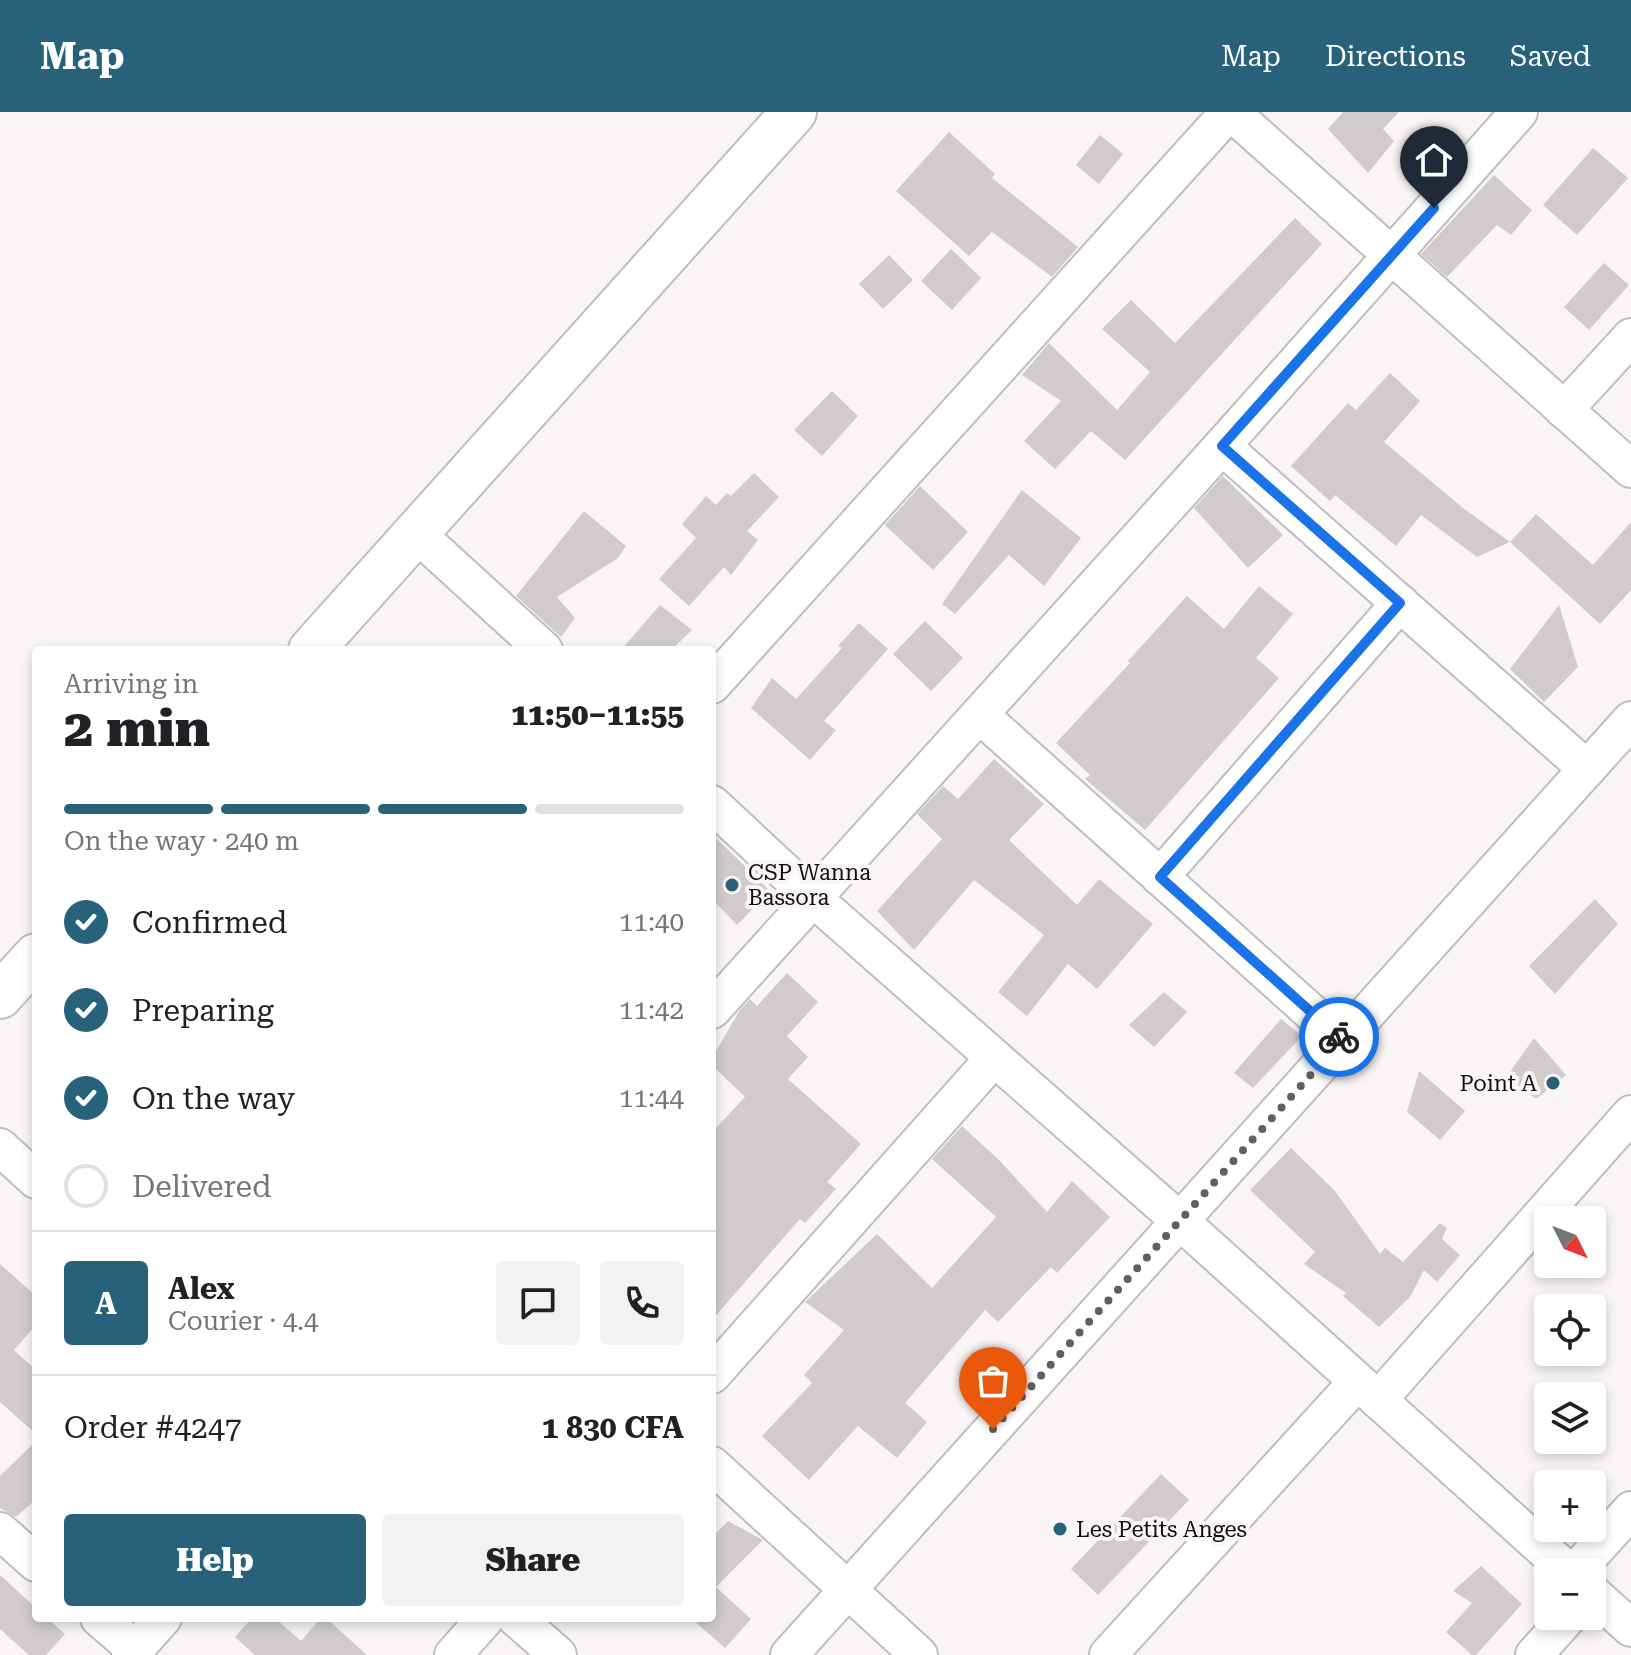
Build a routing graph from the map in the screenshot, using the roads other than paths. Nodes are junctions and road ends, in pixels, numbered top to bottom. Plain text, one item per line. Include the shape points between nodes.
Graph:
1 (794, 112) edge
2 (1230, 112) edge
3 (1519, 112) edge
4 (1392, 255) junction
5 (1631, 337) edge
6 (1564, 410) junction
7 (1222, 446) junction
8 (1631, 469) edge
9 (416, 533) junction
10 (1400, 603) junction
11 (315, 646) edge
12 (540, 646) edge
13 (716, 681) edge
14 (980, 715) junction
15 (1631, 720) edge
16 (1587, 769) junction
17 (716, 808) edge
18 (1160, 877) junction
19 (814, 899) junction
20 (32, 960) edge
21 (0, 996) edge
22 (716, 1006) edge
23 (1342, 1040) junction
24 (994, 1058) junction
25 (1631, 1114) edge
26 (0, 1147) edge
27 (32, 1176) edge
28 (1180, 1221) junction
29 (716, 1371) edge
30 (1368, 1391) junction
31 (716, 1469) edge
32 (1631, 1510) edge
33 (0, 1531) edge
34 (1553, 1558) edge
35 (1588, 1558) edge
36 (32, 1559) edge
37 (847, 1590) junction
38 (1606, 1606) edge
39 (103, 1622) edge
40 (159, 1622) edge
41 (482, 1622) edge
42 (521, 1622) edge
43 (1631, 1628) edge
44 (1556, 1630) edge
45 (132, 1652) edge
46 (453, 1655) edge
47 (558, 1655) edge
48 (789, 1655) edge
49 (919, 1655) edge
50 (1108, 1655) edge
51 (1534, 1655) edge

1 - 9 street
2 - 4 street
2 - 13 street
3 - 4 street
4 - 6 street
4 - 7 street
5 - 6 street
6 - 8 street
7 - 10 street
7 - 14 street
9 - 11 street
9 - 12 street
10 - 16 street
10 - 18 street
14 - 18 street
14 - 19 street
15 - 16 street
16 - 23 street
17 - 19 street
18 - 23 street
19 - 22 street
19 - 24 street
20 - 21 street
23 - 28 street
24 - 28 street
24 - 29 street
25 - 30 street
26 - 27 street
28 - 30 street
28 - 37 street
30 - 34 street
30 - 50 street
31 - 37 street
32 - 35 street
33 - 36 street
37 - 48 street
37 - 49 street
38 - 43 street
39 - 45 street
40 - 45 street
41 - 46 street
42 - 47 street
44 - 51 street

